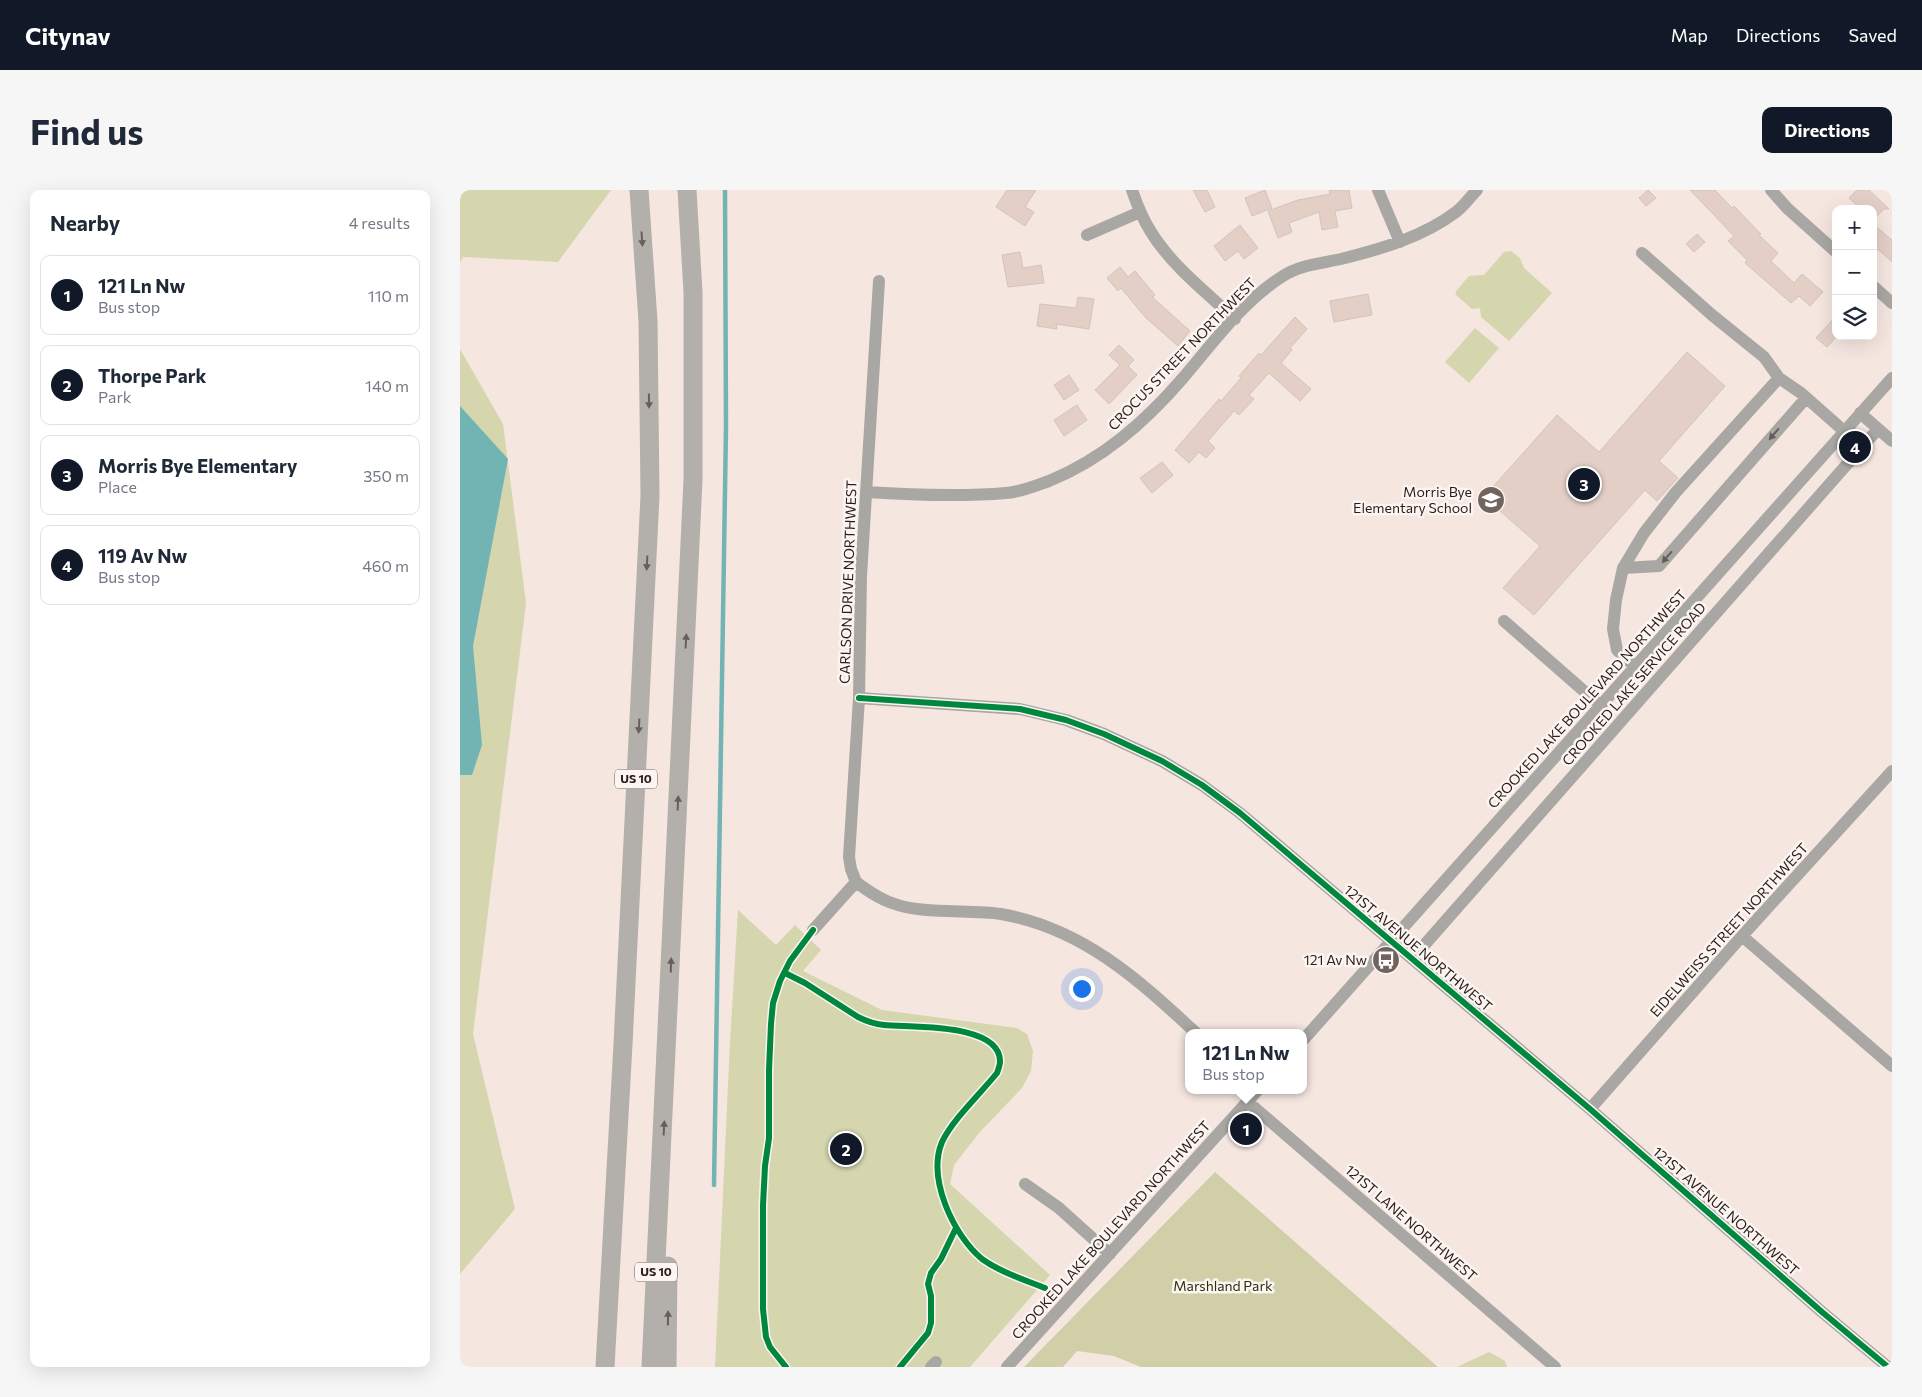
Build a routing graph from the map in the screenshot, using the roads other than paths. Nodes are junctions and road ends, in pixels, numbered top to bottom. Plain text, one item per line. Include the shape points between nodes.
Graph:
1 (639, 190) edge
2 (687, 190) edge
3 (1132, 190) edge
4 (1378, 190) edge
5 (1477, 190) edge
6 (1771, 190) edge
7 (1140, 212) junction
8 (1087, 235) dead end
9 (1400, 242) junction
10 (1834, 250) edge
11 (1642, 253) dead end
12 (879, 281) dead end
13 (1877, 290) edge
14 (1892, 303) edge
15 (1235, 319) junction
16 (1779, 378) junction
17 (1892, 378) edge
18 (1806, 398) junction
19 (1860, 413) junction
20 (1878, 429) junction
21 (1844, 432) junction
22 (1892, 441) edge
23 (866, 492) junction
24 (1622, 568) junction
25 (1504, 621) dead end
26 (1635, 667) junction
27 (859, 698) junction
28 (1601, 706) junction
29 (1892, 771) edge
30 (856, 882) junction
31 (813, 930) dead end
32 (1742, 936) junction
33 (1391, 941) junction
34 (1412, 959) junction
35 (1192, 1029) edge
36 (1307, 1036) edge
37 (1892, 1066) edge
38 (1255, 1094) edge
39 (1248, 1102) junction
40 (1590, 1109) junction
41 (661, 1176) junction
42 (1025, 1184) dead end
43 (1110, 1254) junction
44 (605, 1367) edge
45 (651, 1367) edge
46 (667, 1367) edge
47 (1007, 1367) edge
48 (1555, 1367) edge
49 (1888, 1367) edge

1 -> 44 highway, US 10 via 648,321 650,496
41 -> 2 highway, US 10 via 694,480 693,292
3 - 7 street
4 - 9 street
5 - 9 street, CROCUS STREET NORTHWEST via 1456,212
6 - 10 street
7 - 8 street
7 - 15 street via 1170,257
9 - 15 street, CROCUS STREET NORTHWEST via 1284,275
11 - 16 street via 1764,357
12 - 23 street, CARLSON DRIVE NORTHWEST
13 - 14 street
15 - 23 street, CROCUS STREET NORTHWEST via 1132,431 1077,469 1031,488 1007,493 926,495
16 - 18 street
16 - 24 street via 1676,492
17 - 19 street, CROOKED LAKE BOULEVARD NORTHWEST
18 - 21 street
18 -> 24 street via 1659,566
19 - 20 street
19 - 21 street, CROOKED LAKE BOULEVARD NORTHWEST
20 - 22 street
20 - 34 street, CROOKED LAKE SERVICE ROAD
21 - 26 street, CROOKED LAKE BOULEVARD NORTHWEST
23 - 27 street, CARLSON DRIVE NORTHWEST
24 - 26 street via 1613,629 1617,650
25 - 28 street
26 - 28 street, CROOKED LAKE BOULEVARD NORTHWEST
27 - 30 street, CARLSON DRIVE NORTHWEST via 849,857
27 - 33 street, 121ST AVENUE NORTHWEST via 1020,709 1066,720 1104,734 1162,761 1202,785 1240,813
28 - 33 street, CROOKED LAKE BOULEVARD NORTHWEST
29 - 32 street, EIDELWEISS STREET NORTHWEST
30 - 31 street
30 - 35 street via 892,904 1001,914 1075,938 1140,982
32 - 37 street
32 - 40 street, EIDELWEISS STREET NORTHWEST
33 - 34 street, 121ST AVENUE NORTHWEST
33 - 36 street, CROOKED LAKE BOULEVARD NORTHWEST
34 - 40 street, 121ST AVENUE NORTHWEST
38 - 39 street, CROOKED LAKE BOULEVARD NORTHWEST
39 - 43 street, CROOKED LAKE BOULEVARD NORTHWEST
39 - 48 street, 121ST LANE NORTHWEST
40 - 49 street, 121ST AVENUE NORTHWEST
41 - 45 highway, US 10
46 -> 41 highway via 668,1235
42 - 43 street via 1059,1208
43 - 47 street, CROOKED LAKE BOULEVARD NORTHWEST

